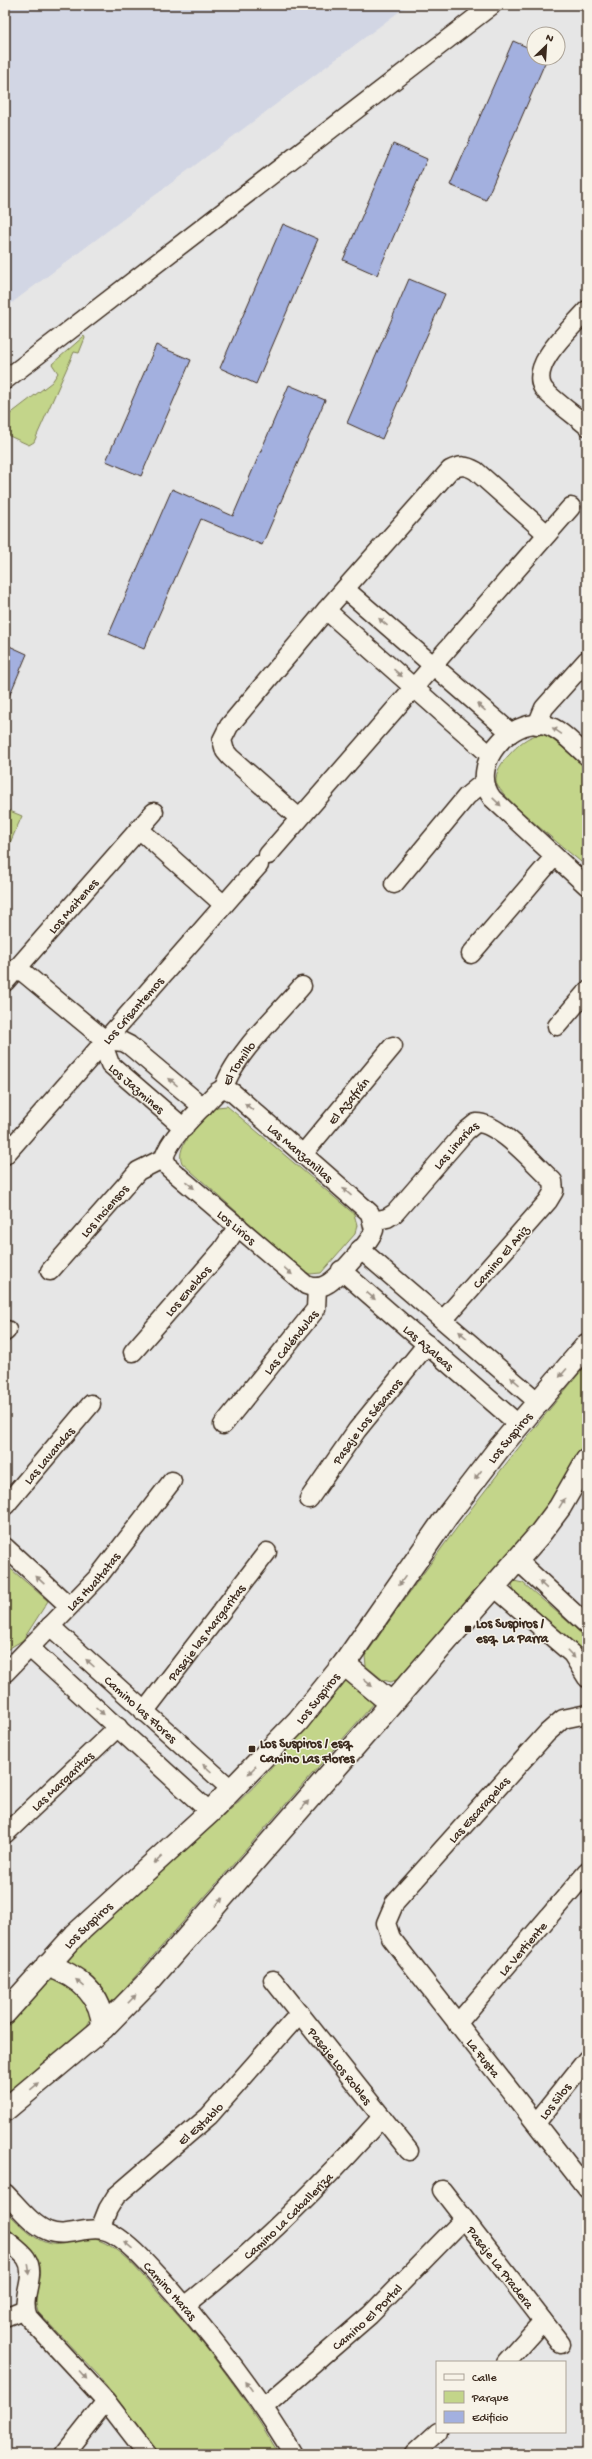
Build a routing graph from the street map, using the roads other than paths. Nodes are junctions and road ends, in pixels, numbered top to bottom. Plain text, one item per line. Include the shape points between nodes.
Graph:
1 (492, 5) edge
2 (587, 310) edge
3 (5, 380) edge
4 (587, 426) edge
5 (571, 507) dead end
6 (547, 534) junction
7 (345, 589) junction
8 (326, 610) junction
9 (587, 660) edge
10 (432, 665) junction
11 (414, 686) junction
12 (537, 725) junction
13 (511, 733) junction
14 (490, 755) junction
15 (587, 756) edge
16 (484, 782) junction
17 (154, 812) dead end
18 (299, 818) junction
19 (139, 829) junction
20 (554, 857) junction
21 (394, 884) dead end
22 (587, 886) edge
23 (224, 905) junction
24 (471, 954) dead end
25 (18, 968) junction
26 (5, 982) edge
27 (302, 986) dead end
28 (587, 991) edge
29 (557, 1026) dead end
30 (105, 1040) junction
31 (393, 1046) dead end
32 (224, 1088) junction
33 (203, 1107) junction
34 (184, 1128) junction
35 (303, 1154) junction
36 (5, 1155) edge
37 (164, 1158) junction
38 (554, 1191) joint
39 (373, 1221) junction
40 (238, 1226) junction
41 (360, 1249) junction
42 (341, 1270) junction
43 (50, 1271) dead end
44 (317, 1287) junction
45 (444, 1319) junction
46 (427, 1344) junction
47 (587, 1345) edge
48 (133, 1352) dead end
49 (537, 1401) junction
50 (91, 1404) dead end
51 (518, 1424) junction
52 (223, 1425) dead end
53 (587, 1460) edge
54 (172, 1481) dead end
55 (309, 1499) dead end
56 (5, 1506) edge
57 (5, 1547) edge
58 (267, 1552) dead end
59 (517, 1560) junction
60 (493, 1586) junction
61 (69, 1606) junction
62 (587, 1625) edge
63 (50, 1626) junction
64 (30, 1648) junction
65 (344, 1664) junction
66 (5, 1673) edge
67 (587, 1678) edge
68 (391, 1703) junction
69 (144, 1712) junction
70 (587, 1714) edge
71 (118, 1727) junction
72 (232, 1790) junction
73 (210, 1812) junction
74 (5, 1834) edge
75 (587, 1872) edge
76 (386, 1923) joint
77 (47, 1965) junction
78 (273, 1980) dead end
79 (5, 2013) edge
80 (300, 2013) junction
81 (457, 2024) junction
82 (103, 2028) junction
83 (587, 2059) edge
84 (5, 2110) edge
85 (382, 2118) junction
86 (536, 2123) junction
87 (409, 2151) dead end
88 (587, 2189) edge
89 (442, 2190) dead end
90 (5, 2193) edge
91 (464, 2219) junction
92 (100, 2229) junction
93 (5, 2239) edge
94 (185, 2306) junction
95 (25, 2309) junction
96 (5, 2317) edge
97 (543, 2321) junction
98 (560, 2344) dead end
99 (507, 2361) edge
100 (106, 2401) junction
101 (264, 2407) junction
102 (437, 2433) edge
103 (64, 2454) edge
104 (147, 2454) edge
105 (293, 2454) edge
106 (414, 2454) edge

1 - 3 street
2 - 4 street via 543,361 539,372 543,388
5 - 6 street, Los Crisantemos
6 - 7 street via 476,471 470,467 457,466 450,470
6 - 10 street, Los Crisantemos
7 - 8 street
10 -> 7 street
8 -> 11 street
8 - 18 street via 229,726 222,740 230,757
9 - 12 street via 544,708
10 - 11 street, Los Crisantemos
13 -> 10 street
11 - 14 street
11 - 18 street, Los Crisantemos
12 - 13 street via 520,728
15 -> 12 street via 552,728
13 - 14 street
14 - 16 street via 484,769
16 -> 20 street via 492,798
16 - 21 street via 466,796
17 - 19 street, Los Maitenes
18 - 23 street, Los Crisantemos
19 - 23 street
19 - 25 street, Los Maitenes
20 - 22 street
20 - 24 street
23 - 30 street, Los Crisantemos
25 - 26 street, Los Maitenes
25 - 30 street
27 - 32 street, El Tomillo via 238,1060 227,1076
28 - 29 street
33 -> 30 street, Los Jazmines via 129,1045
30 - 34 street, Los Jazmines via 104,1050 110,1064
30 - 36 street, Los Crisantemos
31 - 35 street, El Azafrán
32 - 33 street, El Tomillo
35 -> 32 street, Las Manzanillas via 232,1092
33 - 34 street, El Tomillo
34 - 37 street, El Tomillo via 166,1150
39 -> 35 street, Las Manzanillas via 367,1210
37 -> 40 street, Los Lirios via 169,1168
37 - 43 street, Los Inciensos via 138,1171
38 - 39 street, Las Linarias via 553,1181 498,1131 486,1124 476,1123 466,1131 395,1213
38 - 45 street, Camino El Aniz
39 - 41 street via 373,1233
40 -> 44 street, Los Lirios via 302,1282
40 - 48 street, Los Eneldos via 222,1250
41 - 42 street
41 - 45 street
42 - 44 street via 329,1283
42 -> 46 street, Las Azaleas
44 - 52 street, Las Caléndulas via 316,1309
49 -> 45 street
46 - 51 street, Las Azaleas
46 - 55 street, Pasaje Los Sésamos via 357,1430
47 -> 49 street, Los Suspiros
49 - 51 street, Los Suspiros
50 - 56 street, Las Lavandas
51 -> 65 street, Los Suspiros via 447,1516
59 -> 53 street via 551,1520
54 - 61 street, Las Hualtatas via 98,1577
61 -> 57 street
58 - 69 street, Pasaje las Margaritas
59 - 60 street
62 -> 59 street
60 -> 67 street via 572,1654
60 - 68 street
61 - 63 street, Las Hualtatas
63 - 64 street, Las Hualtatas
69 -> 63 street, Camino las Flores
64 - 66 street, Las Hualtatas
64 -> 71 street
65 -> 68 street
65 -> 72 street, Los Suspiros via 298,1721
82 -> 68 street via 227,1894
72 -> 69 street, Camino las Flores
70 - 76 street, Las Escarapelas via 563,1719 547,1733 395,1902
71 - 73 street
71 - 74 street, Las Margaritas
72 - 73 street, Los Suspiros
73 -> 77 street, Los Suspiros via 75,1935
75 - 81 street, La Vertiente
76 - 81 street, La Fusta via 391,1938
77 - 79 street, Los Suspiros
82 -> 77 street via 100,2006 91,1992 70,1975
78 - 80 street, Pasaje Los Robles
80 - 85 street, Pasaje Los Robles
80 - 92 street, El Establo via 209,2116 116,2196
81 - 86 street, La Fusta
84 -> 82 street
83 - 86 street, Los Silos
85 - 87 street, Pasaje Los Robles
85 - 94 street, Camino La Caballeriza via 288,2218
86 - 88 street, La Fusta
89 - 91 street, Pasaje La Pradera
90 - 92 street via 48,2232
91 - 97 street, Pasaje La Pradera
91 - 101 street, Camino El Portal via 370,2315
94 -> 92 street, Camino Haras via 131,2248 115,2235
93 -> 95 street via 29,2264 30,2276 24,2301
101 -> 94 street, Camino Haras
95 - 96 street
95 -> 100 street via 34,2325
97 - 98 street, Pasaje La Pradera
97 - 99 street
100 - 103 street
100 - 104 street
101 - 105 street, Camino Haras
102 - 106 street

